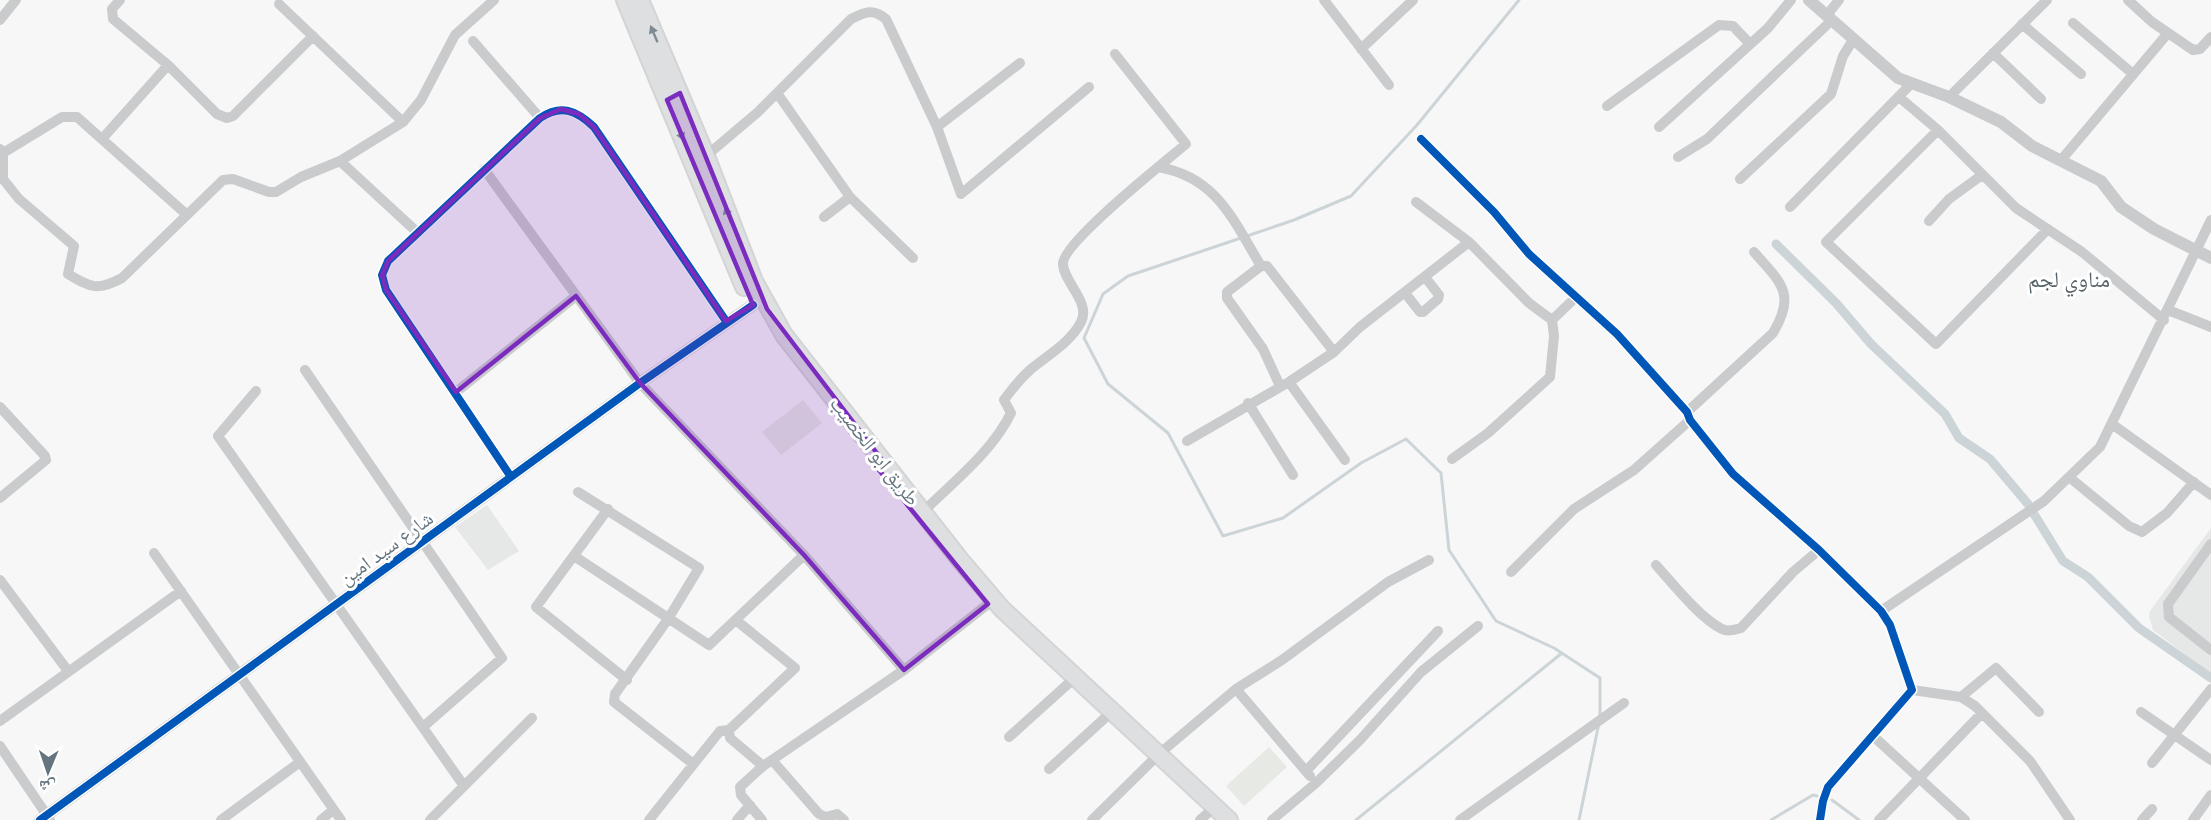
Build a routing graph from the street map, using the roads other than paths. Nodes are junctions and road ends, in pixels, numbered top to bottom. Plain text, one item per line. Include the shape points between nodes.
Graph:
1 (16, 0) edge
2 (120, 0) edge
3 (494, 0) edge
4 (625, 0) edge
5 (640, 0) edge
6 (862, 0) edge
7 (1324, 0) edge
8 (1413, 0) edge
9 (1791, 0) edge
10 (1809, 0) edge
11 (1839, 0) edge
12 (2047, 0) edge
13 (2128, 0) edge
14 (279, 4) dead end
15 (867, 11) junction
16 (1829, 18) junction
17 (0, 20) edge
18 (2073, 23) dead end
19 (2022, 24) junction
20 (2168, 33) junction
21 (313, 36) junction
22 (2211, 37) edge
23 (1853, 40) junction
24 (473, 41) dead end
25 (1750, 44) junction
26 (1361, 49) junction
27 (1993, 53) junction
28 (1115, 54) dead end
29 (1020, 63) dead end
30 (168, 65) junction
31 (2080, 74) dead end
32 (2133, 74) junction
33 (1911, 84) junction
34 (1389, 85) dead end
35 (1089, 87) dead end
36 (777, 93) junction
37 (673, 97) junction
38 (1899, 97) junction
39 (1949, 97) junction
40 (2041, 99) dead end
41 (1607, 106) dead end
42 (540, 118) junction
43 (403, 122) junction
44 (937, 127) junction
45 (1659, 128) dead end
46 (1938, 130) junction
47 (1421, 139) dead end
48 (102, 140) junction
49 (1, 151) edge
50 (706, 156) junction
51 (1678, 157) dead end
52 (2062, 159) junction
53 (340, 161) junction
54 (1158, 167) junction
55 (484, 169) junction
56 (1983, 175) junction
57 (1740, 179) dead end
58 (850, 197) junction
59 (1416, 202) dead end
60 (1790, 207) dead end
61 (186, 214) junction
62 (824, 217) dead end
63 (2211, 220) edge
64 (1929, 221) dead end
65 (2048, 229) junction
66 (418, 233) junction
67 (1469, 242) junction
68 (2195, 250) junction
69 (1754, 252) dead end
70 (913, 258) dead end
71 (2211, 258) edge
72 (1262, 266) junction
73 (1425, 277) junction
74 (1405, 293) junction
75 (576, 296) junction
76 (1575, 298) junction
77 (753, 305) junction
78 (2166, 315) junction
79 (1552, 320) junction
80 (726, 321) junction
81 (2211, 327) edge
82 (1334, 352) junction
83 (305, 370) dead end
84 (640, 383) junction
85 (1285, 384) junction
86 (256, 392) dead end
87 (456, 392) junction
88 (1248, 404) junction
89 (0, 407) edge
90 (1688, 416) junction
91 (2112, 424) junction
92 (1187, 441) dead end
93 (1452, 459) dead end
94 (1345, 460) dead end
95 (883, 468) junction
96 (1293, 475) dead end
97 (511, 477) junction
98 (2069, 477) junction
99 (2194, 482) junction
100 (578, 492) dead end
101 (2211, 495) edge
102 (0, 498) edge
103 (608, 509) junction
104 (923, 512) junction
105 (424, 541) junction
106 (2211, 544) edge
107 (1819, 550) junction
108 (154, 553) dead end
109 (804, 555) junction
110 (574, 556) junction
111 (1429, 560) dead end
112 (1656, 565) dead end
113 (1511, 572) dead end
114 (1, 585) edge
115 (181, 591) junction
116 (336, 604) junction
117 (988, 604) junction
118 (1881, 611) junction
119 (668, 619) junction
120 (737, 621) junction
121 (1478, 626) dead end
122 (1438, 632) dead end
123 (2211, 650) edge
124 (904, 670) junction
125 (68, 671) junction
126 (239, 675) junction
127 (627, 680) junction
128 (1069, 682) junction
129 (1236, 689) junction
130 (2211, 689) edge
131 (1911, 690) junction
132 (1961, 697) junction
133 (1624, 703) dead end
134 (2039, 712) dead end
135 (2141, 712) dead end
136 (1982, 713) junction
137 (1106, 717) junction
138 (532, 718) dead end
139 (0, 721) edge
140 (423, 727) junction
141 (729, 730) junction
142 (2174, 734) junction
143 (1873, 736) junction
144 (1009, 737) dead end
145 (0, 746) edge
146 (1155, 757) junction
147 (2211, 759) edge
148 (300, 762) junction
149 (692, 763) junction
150 (768, 763) junction
151 (2152, 763) dead end
152 (1049, 770) dead end
153 (1306, 771) junction
154 (1919, 778) junction
155 (1316, 783) junction
156 (464, 786) junction
157 (2211, 795) edge
158 (750, 804) junction
159 (2152, 809) dead end
160 (333, 810) junction
161 (46, 818) edge
162 (1208, 818) edge
163 (221, 820) edge
164 (321, 820) edge
165 (341, 820) edge
166 (430, 820) edge
167 (649, 820) edge
168 (737, 820) edge
169 (762, 820) edge
170 (844, 820) edge
171 (1092, 820) edge
172 (1229, 820) edge
173 (1272, 820) edge
174 (1460, 820) edge
175 (1820, 820) edge
176 (1879, 820) edge
177 (1965, 820) edge
178 (2070, 820) edge
179 (2142, 820) edge
180 (2193, 820) edge

1 - 17 street
2 - 30 street via 112,9 113,19
3 - 43 street via 455,35 421,100
4 - 37 main road, طريق ابو الخصيب
37 -> 5 main road, طريق ابو الخصيب
6 - 15 street
7 - 26 street
8 - 26 street
9 - 25 street
10 - 16 street
11 - 16 street
12 - 19 street
13 - 20 street
14 - 21 street
15 - 36 street via 851,19
15 - 44 street via 879,13 886,20
16 - 23 street
16 - 51 street via 1707,139
18 - 32 street
19 - 27 street
19 - 31 street
20 - 22 street via 2193,50 2200,49
20 - 32 street
21 - 30 street via 227,118 217,114
21 - 43 street
23 - 33 street via 1898,78
23 - 57 street via 1831,94
24 - 42 street
25 - 41 street via 1733,26 1719,25
25 - 45 street
26 - 34 street
27 - 39 street
27 - 40 street
28 - 54 street via 1186,144
29 - 44 street
30 - 48 street
32 - 52 street
33 - 38 street
33 - 39 street
35 - 44 street via 961,194
36 - 50 street
36 - 58 street
37 - 50 main road, طريق ابو الخصيب
37 -> 77 main road, طريق ابو الخصيب
38 - 46 street
38 - 60 street
39 - 52 street via 2001,123 2032,146
42 - 55 street
42 - 80 street via 554,110 571,110 594,127
43 - 53 street
46 - 56 street
46 - 65 street via 1826,242 1936,345
47 - 76 street
48 - 49 street via 77,117 69,115
48 - 61 street
49 - 61 street via 3,179 19,199 74,246 68,274 89,286 105,287 122,278
95 -> 50 main road, طريق ابو الخصيب via 767,309
52 - 68 street via 2101,181 2121,207
53 - 61 street via 276,192 234,179 223,180
53 - 66 street
54 - 72 street via 1180,171 1221,199
54 - 104 street via 1070,246 1063,262 1065,278 1082,306 1082,320 1065,342 1015,386 1004,400 1011,413 1006,424
55 - 66 street
55 - 75 street
56 - 64 street via 1949,199
56 - 65 street via 2016,208
58 - 62 street
58 - 70 street
59 - 67 street
63 - 68 street
65 - 78 street
66 - 87 street via 384,267 382,283
67 - 73 street
67 - 79 street via 1529,303
68 - 71 street
68 - 78 street
69 - 90 street via 1784,287 1786,296 1779,322 1773,333
72 - 82 street via 1267,266
72 - 85 street via 1227,292 1227,297
73 - 74 street
73 - 74 street via 1439,295 1423,312
74 - 82 street
75 - 84 street
75 - 87 street
76 - 79 street
76 - 90 street via 1617,334
77 - 80 street, شارع سيد امين
77 - 95 main road, طريق ابو الخصيب via 785,353
78 - 81 street
78 - 91 street
79 - 93 street via 1550,377 1488,433
80 - 84 street, شارع سيد امين
82 - 85 street
83 - 105 street
84 - 97 street, شارع سيد امين
84 - 109 street
85 - 88 street
85 - 94 street
86 - 116 street via 218,436
87 - 97 street
88 - 92 street
88 - 96 street
89 - 102 street via 46,460
90 - 107 street via 1733,474
90 - 113 street via 1634,470 1574,509
91 - 98 street via 2100,447
91 - 99 street
95 - 104 main road, طريق ابو الخصيب
95 - 117 main road, طريق ابو الخصيب
97 - 105 street, شارع سيد امين
98 - 99 street via 2129,526 2142,532 2167,513
98 - 118 street via 2044,501
99 - 101 street
100 - 103 street
103 - 110 street
103 - 119 street via 699,568
104 - 146 main road, طريق ابو الخصيب via 1002,609
105 - 116 street, شارع سيد امين
105 - 140 street via 502,658
106 - 123 street via 2169,602 2167,611 2169,617
107 - 112 street via 1735,630 1721,628 1680,593
107 - 118 street
108 - 115 street
109 - 120 street
109 - 124 street
110 - 119 street
110 - 127 street via 536,607
111 - 129 street via 1388,582
114 - 125 street
115 - 125 street
115 - 126 street
116 - 126 street, شارع سيد امين
116 - 140 street
117 - 124 street
117 - 128 main road, طريق ابو الخصيب
118 - 131 street via 1890,625
119 - 120 street via 708,645
119 - 127 street
120 - 141 street via 795,668
121 - 155 street via 1421,672
122 - 153 street
124 - 150 street
125 - 139 street
126 - 148 street
126 - 161 street, شارع سيد امين
127 - 149 street via 615,694 614,702
128 - 137 main road, طريق ابو الخصيب
128 - 144 street
129 - 146 street
129 - 153 street
130 - 142 street
131 - 132 street
131 - 143 street
132 - 134 street via 1996,668
132 - 136 street
133 - 174 street
135 - 142 street
136 - 154 street
136 - 178 street via 2030,760
137 - 146 main road, طريق ابو الخصيب
137 - 152 street
138 - 156 street
140 - 156 street
141 - 149 street via 720,731
141 - 150 street via 730,738
142 - 147 street
142 - 151 street
143 - 154 street
143 - 175 street via 1828,787
145 - 161 street
146 - 162 main road, طريق ابو الخصيب
146 - 171 street
146 - 172 main road, طريق ابو الخصيب
148 - 160 street
148 - 163 street
149 - 167 street
150 - 158 street via 740,787 741,795
150 - 170 street via 819,814 837,814
153 - 155 street
154 - 176 street
154 - 177 street
155 - 173 street
156 - 166 street
157 - 180 street
158 - 168 street
158 - 169 street
159 - 179 street
160 - 164 street
160 - 165 street

